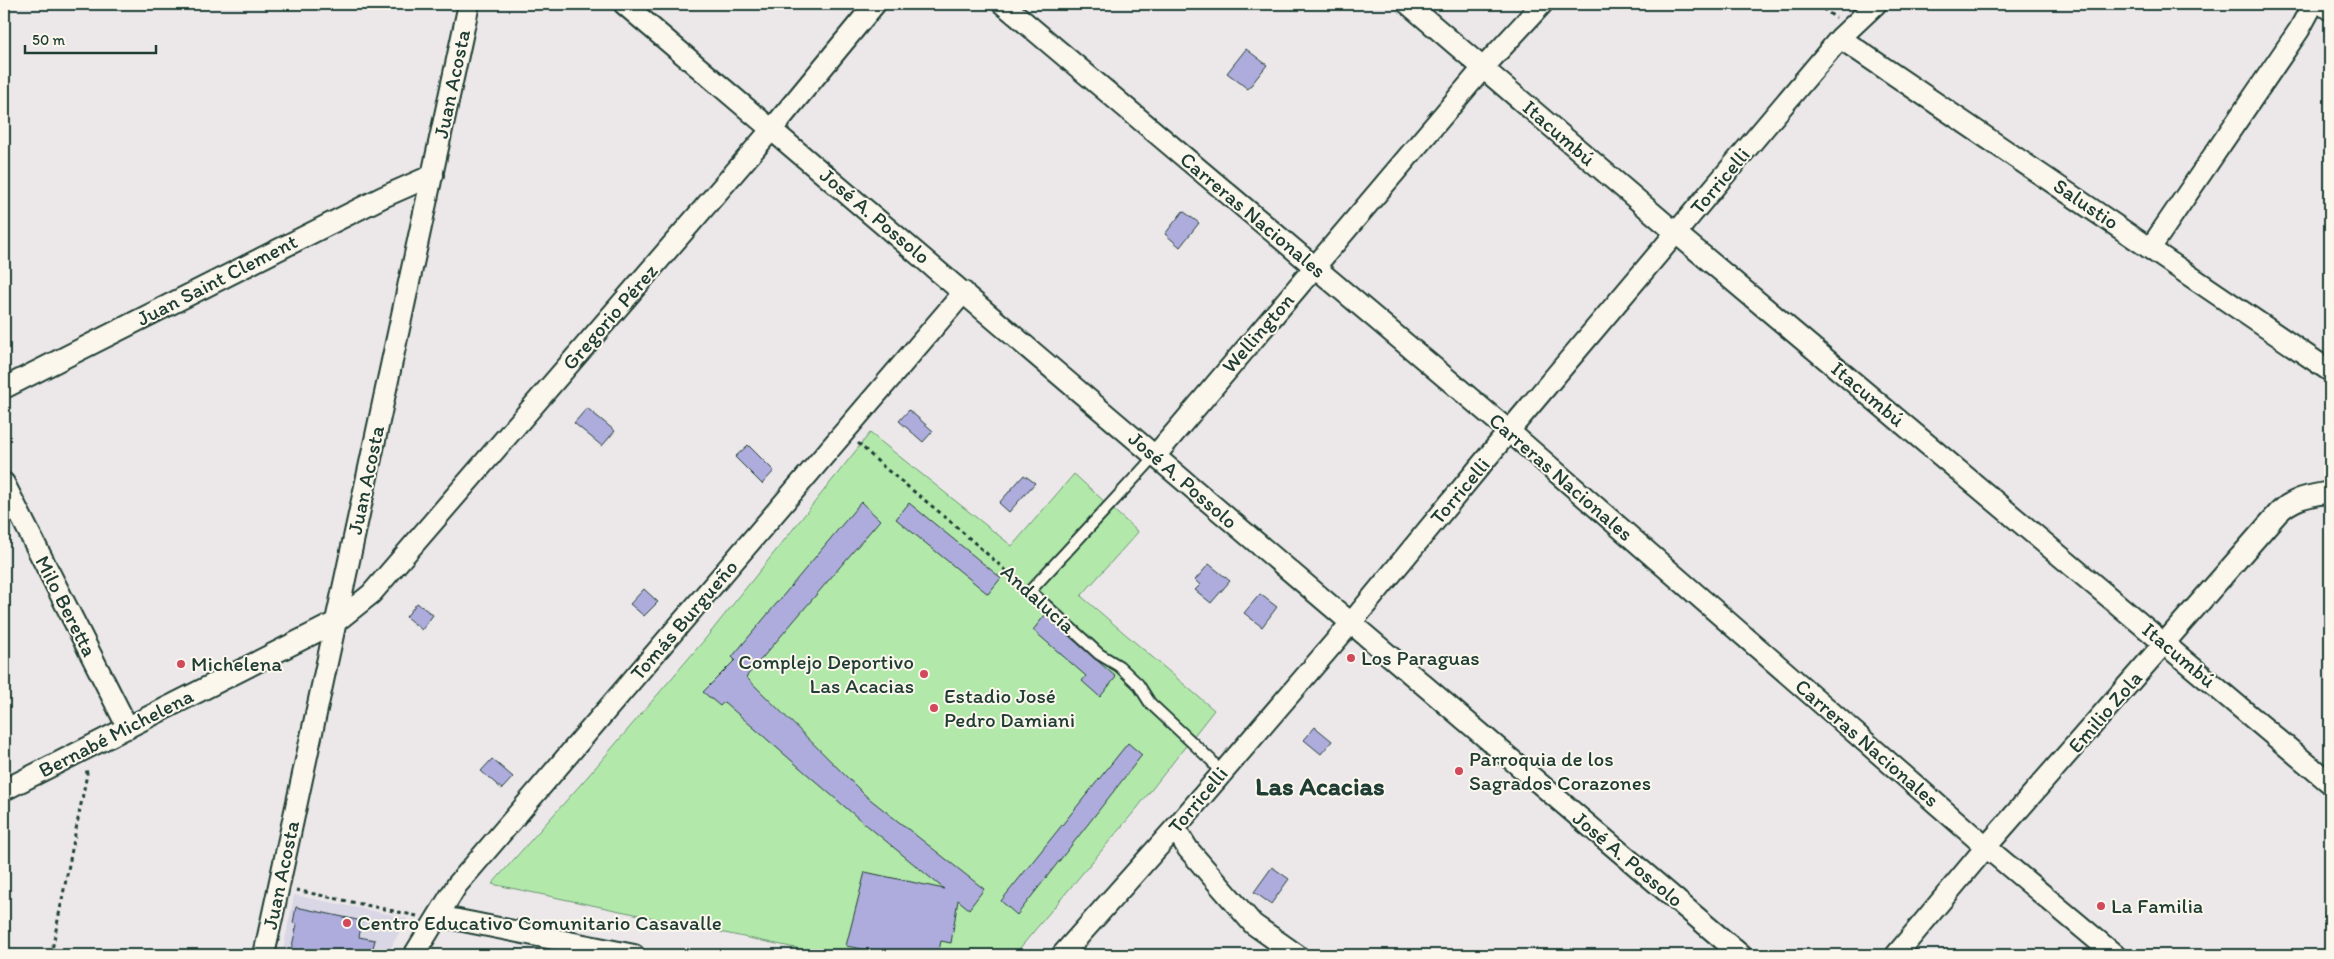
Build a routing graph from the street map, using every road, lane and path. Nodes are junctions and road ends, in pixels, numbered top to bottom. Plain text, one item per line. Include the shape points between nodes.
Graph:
1 (469, 4) edge
2 (624, 4) edge
3 (875, 4) edge
4 (1004, 4) edge
5 (1408, 4) edge
6 (1542, 4) edge
7 (2313, 4) edge
8 (2322, 4) edge
9 (1870, 5) edge
10 (2330, 10) edge
11 (1840, 38) junction
12 (1483, 68) junction
13 (772, 129) junction
14 (433, 175) junction
15 (1676, 233) junction
16 (2150, 248) junction
17 (1314, 268) junction
18 (964, 292) junction
19 (2330, 371) edge
20 (4, 388) edge
21 (1509, 431) junction
22 (846, 432) junction
23 (1155, 456) junction
24 (4, 483) edge
25 (2330, 492) edge
26 (1030, 591) junction
27 (336, 622) junction
28 (1351, 623) junction
29 (2165, 643) junction
30 (128, 728) junction
31 (84, 750) junction
32 (1220, 774) junction
33 (2330, 783) edge
34 (4, 790) edge
35 (1175, 828) junction
36 (1986, 847) junction
37 (278, 888) junction
38 (438, 916) junction
39 (1252, 924) junction
40 (51, 955) edge
41 (264, 955) edge
42 (414, 955) edge
43 (634, 955) edge
44 (1062, 955) edge
45 (1275, 955) edge
46 (1297, 955) edge
47 (1742, 955) edge
48 (1896, 955) edge
49 (2115, 955) edge

1 - 14 street, Juan Acosta
2 - 13 street, José A. Possolo
3 - 13 street, Gregorio Pérez
4 - 17 street, Carreras Nacionales
5 - 12 street, Itacumbú
6 - 12 street, Wellington
7 - 16 street via 2299,30
8 - 10 street
9 - 11 street, Torricelli
11 - 15 street, Torricelli
11 - 16 street, Salustio
12 - 15 street, Itacumbú
12 - 17 street, Wellington
13 - 18 street, José A. Possolo
13 - 27 street, Gregorio Pérez via 371,594
14 - 20 street, Juan Saint Clement
14 - 27 street, Juan Acosta
15 - 21 street, Torricelli
15 - 29 street, Itacumbú
16 - 19 street, Salustio
17 - 21 street, Carreras Nacionales
17 - 23 street, Wellington
18 - 22 street, Tomás Burgueño
18 - 23 street, José A. Possolo
21 - 28 street, Torricelli
21 - 36 street, Carreras Nacionales
22 - 26 path, Andalucía via 886,470
22 - 38 street, Tomás Burgueño via 457,886
23 - 26 lane, Wellington
23 - 28 street, José A. Possolo
24 - 30 street, Milo Beretta
25 - 29 street, Emilio Zola via 2303,496 2286,506
26 - 32 lane, Andalucía via 1099,654 1119,666 1138,684 1150,703 1212,761
27 - 30 street, Bernabé Michelena
27 - 37 street, Juan Acosta
28 - 32 street, Torricelli
28 - 47 street, José A. Possolo
29 - 33 street, Itacumbú
29 - 36 street, Emilio Zola
30 - 31 street, Bernabé Michelena
31 - 34 street, Bernabé Michelena
31 - 40 path via 87,774
32 - 35 street, Torricelli
35 - 39 street via 1188,849
35 - 44 street, Torricelli
36 - 48 street, Emilio Zola
36 - 49 street, Carreras Nacionales
37 - 38 path via 419,916
37 - 41 street, Juan Acosta
38 - 42 street, Tomás Burgueño
38 - 43 street
39 - 45 street
39 - 46 street

